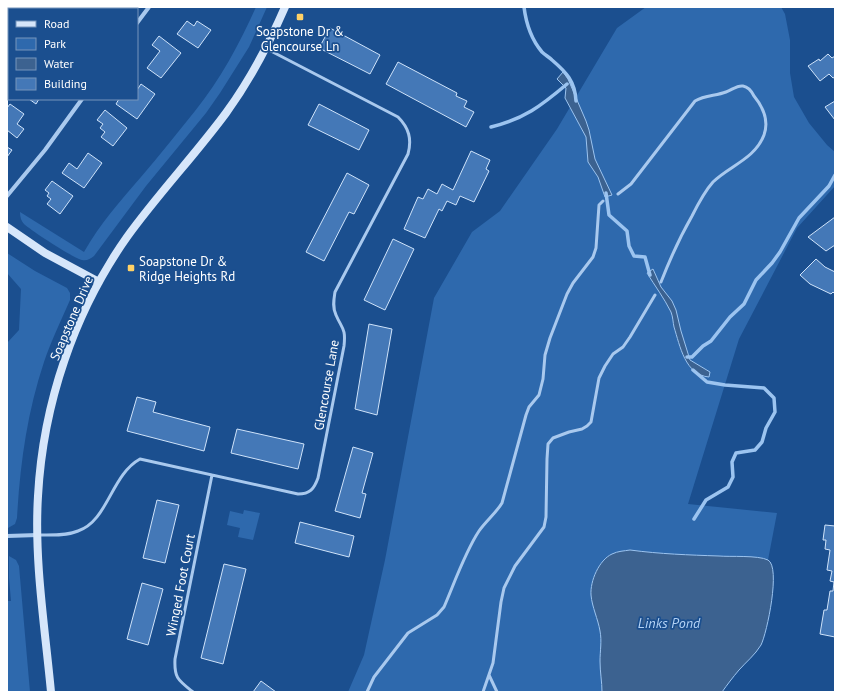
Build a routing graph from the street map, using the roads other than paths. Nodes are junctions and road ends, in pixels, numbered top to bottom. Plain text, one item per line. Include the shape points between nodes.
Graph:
1 (149, 7) edge
2 (285, 7) edge
3 (138, 23) edge
4 (266, 49) junction
5 (81, 100) edge
6 (618, 194) dead end
7 (7, 196) edge
8 (604, 201) dead end
9 (7, 227) edge
10 (99, 282) junction
11 (661, 282) dead end
12 (655, 295) dead end
13 (212, 475) junction
14 (38, 535) junction
15 (7, 536) edge
16 (489, 675) junction
17 (51, 692) edge
18 (193, 692) edge
19 (367, 692) edge
20 (482, 692) edge
21 (497, 692) edge

1 - 3 street
2 - 4 street, Soapstone Drive
4 - 10 street, Soapstone Drive via 227,112 136,225
4 - 13 lane, Glencourse Lane via 398,117 408,130 410,145 408,154 335,292 334,308 345,336 315,486 305,494 298,494
5 - 7 street
6 - 11 lane via 631,184 694,101 736,87 744,86 750,89 764,115 764,136 749,156 713,182 672,254
8 - 19 lane via 599,205 593,257 573,283 550,338 539,395 526,415 502,503 473,542 444,607 438,615 408,633 374,677
9 - 10 street via 45,253
10 - 14 street, Soapstone Drive via 71,341 47,424 38,496
12 - 16 lane via 630,337 605,366 599,378 591,422 582,429 553,438 548,444 544,527 515,566 504,588 494,663
13 - 14 lane, Glencourse Lane via 140,459 122,475 98,516 86,527 72,533
13 - 18 lane, Winged Foot Court via 175,659 175,675
14 - 15 street
14 - 17 street, Soapstone Drive
16 - 20 lane
16 - 21 lane

